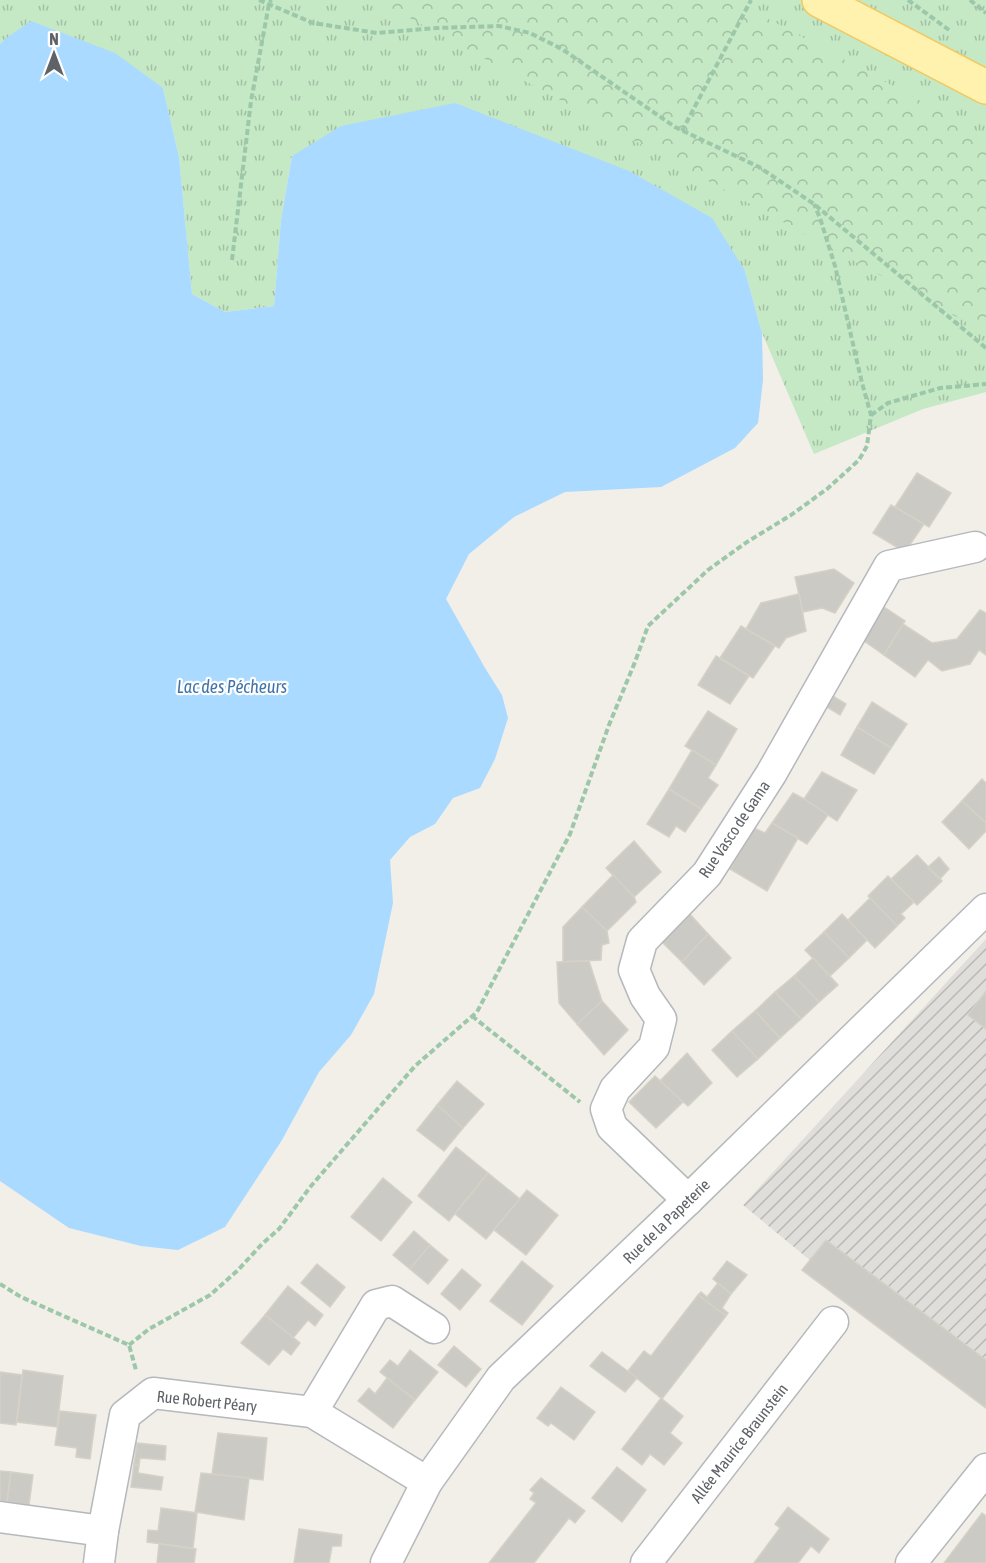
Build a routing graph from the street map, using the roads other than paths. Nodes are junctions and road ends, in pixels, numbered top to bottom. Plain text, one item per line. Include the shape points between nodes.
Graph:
1 (819, 0) edge
2 (986, 87) edge
3 (975, 547) dead end
4 (986, 909) edge
5 (688, 1200) junction
6 (832, 1322) dead end
7 (434, 1328) dead end
8 (312, 1412) junction
9 (986, 1469) edge
10 (427, 1482) junction
11 (0, 1517) edge
12 (103, 1531) junction
13 (99, 1563) edge
14 (386, 1563) edge
15 (646, 1563) edge
16 (911, 1563) edge

1 - 2 main road
3 - 5 street, Rue Vasco de Gama via 889,566 771,774 707,874 642,941 634,970 661,1019 654,1047 615,1089 606,1109 612,1127
4 - 5 street, Rue de la Papeterie
5 - 10 street, Rue de la Papeterie via 501,1378
6 - 15 street, Allée Maurice Braunstein
7 - 8 street via 393,1301 376,1305
8 - 10 street, Rue Robert Péary
8 - 12 street, Rue Robert Péary via 153,1393 125,1415
9 - 16 street
10 - 14 street, Rue de la Papeterie
11 - 12 street
12 - 13 street, Rue Robert Péary

